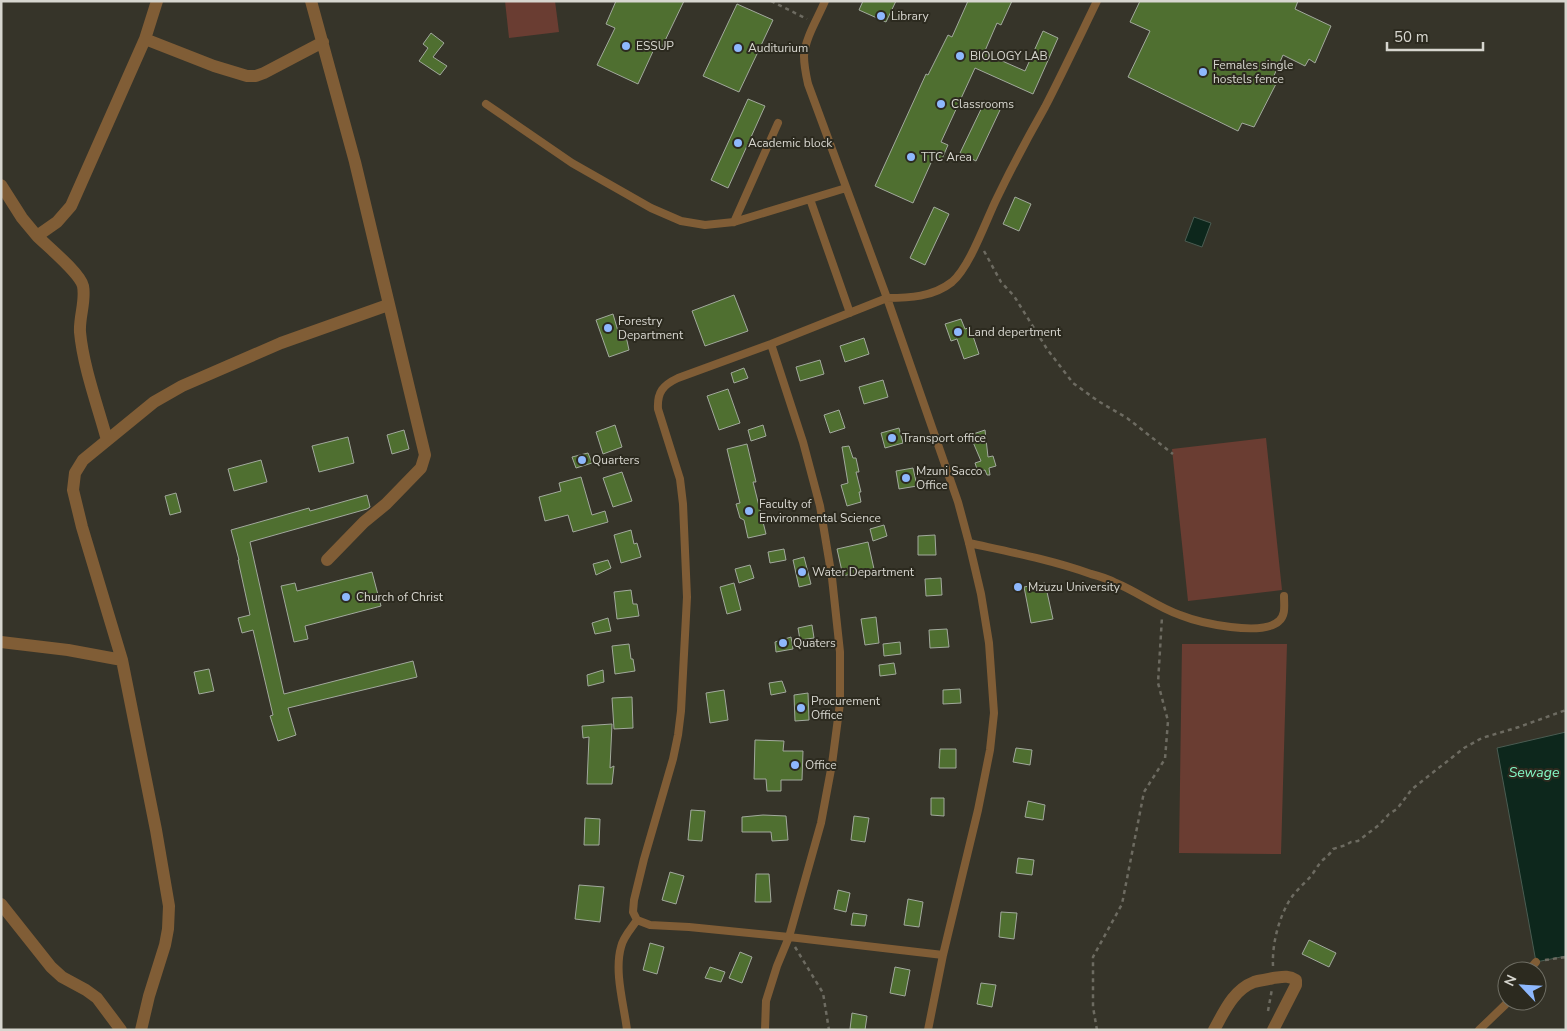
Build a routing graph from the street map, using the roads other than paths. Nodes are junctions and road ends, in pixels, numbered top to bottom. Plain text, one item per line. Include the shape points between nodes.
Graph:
1 (157, 1) edge
2 (826, 1) edge
3 (1098, 1) edge
4 (311, 4) edge
5 (145, 39) junction
6 (323, 42) junction
7 (486, 104) dead end
8 (778, 123) dead end
9 (1, 184) edge
10 (846, 188) junction
11 (810, 200) junction
12 (734, 222) junction
13 (37, 236) junction
14 (886, 298) junction
15 (388, 305) junction
16 (850, 313) junction
17 (771, 344) junction
18 (107, 440) junction
19 (970, 543) junction
20 (326, 560) dead end
21 (1284, 596) dead end
22 (1, 642) edge
23 (122, 660) junction
24 (1, 904) edge
25 (637, 920) junction
26 (789, 937) junction
27 (942, 955) junction
28 (1499, 1011) edge
29 (120, 1030) edge
30 (141, 1030) edge
31 (627, 1030) edge
32 (765, 1030) edge
33 (928, 1030) edge
34 (1214, 1030) edge
35 (1273, 1030) edge
36 (1479, 1030) edge

1 - 5 street
2 - 10 lane via 806,45 804,65
3 - 14 lane via 966,264 952,281 930,294
4 - 6 street
5 - 6 street via 247,76 264,73
5 - 13 street via 71,206 57,222
6 - 15 street
7 - 12 lane via 572,163 651,208 681,221 705,225
8 - 12 lane
9 - 13 street
10 - 11 lane
10 - 14 lane
11 - 12 lane
11 - 16 lane
13 - 18 street via 74,270 83,285 80,330 83,353
14 - 16 lane
14 - 19 lane
15 - 18 street via 281,343 182,386 154,402
15 - 20 street via 425,455 421,468
16 - 17 lane
17 - 25 lane via 668,383 658,400 680,479 687,597 678,735 634,900 633,912
17 - 26 lane via 820,506 840,652 840,703 832,764 821,823
18 - 23 street via 83,460 75,472 74,490
19 - 21 lane via 1088,573 1117,583 1180,616 1208,624 1248,628 1271,626 1281,620 1285,610
19 - 27 lane via 989,643 994,713 978,810
22 - 23 street
23 - 30 street via 168,906 166,945
24 - 29 street via 51,967 97,998
25 - 26 lane via 650,925
25 - 31 lane via 621,947 619,960
26 - 27 lane
26 - 32 lane via 766,1001
27 - 33 lane
28 - 36 lane
34 - 35 street via 1229,1002 1239,992 1253,983 1292,977 1296,985

